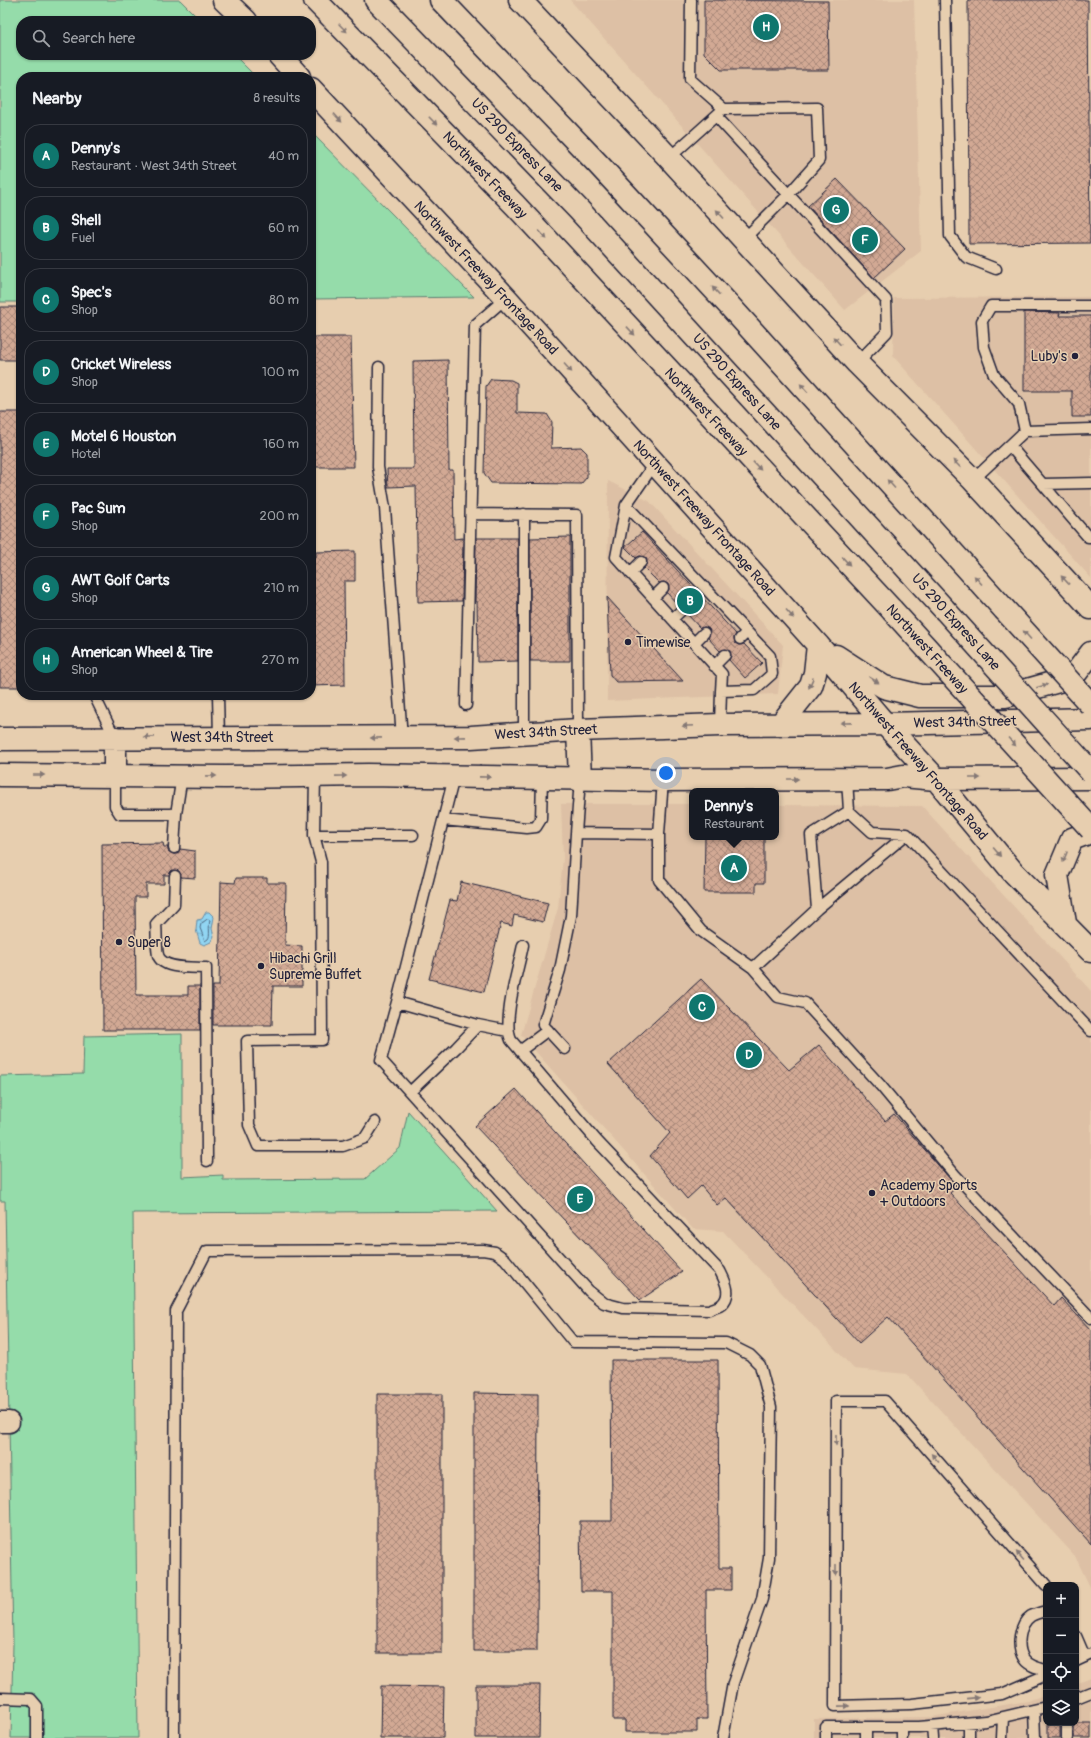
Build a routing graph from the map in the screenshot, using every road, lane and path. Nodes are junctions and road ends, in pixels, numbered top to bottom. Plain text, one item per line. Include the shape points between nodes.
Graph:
1 (224, 0) edge
2 (315, 0) edge
3 (376, 0) edge
4 (441, 0) edge
5 (520, 0) edge
6 (691, 0) edge
7 (944, 0) edge
8 (241, 16) edge
9 (284, 60) edge
10 (294, 72) edge
11 (316, 94) edge
12 (724, 109) junction
13 (716, 116) junction
14 (669, 158) junction
15 (788, 195) junction
16 (743, 240) junction
17 (996, 269) dead end
18 (506, 298) junction
19 (1091, 306) edge
20 (857, 363) junction
21 (379, 367) dead end
22 (1091, 429) edge
23 (1025, 431) junction
24 (1010, 446) junction
25 (655, 464) junction
26 (973, 480) junction
27 (1091, 483) edge
28 (1043, 484) junction
29 (626, 505) junction
30 (471, 514) junction
31 (524, 514) junction
32 (1091, 536) edge
33 (640, 562) dead end
34 (630, 573) junction
35 (663, 588) dead end
36 (653, 598) junction
37 (1091, 608) edge
38 (682, 609) dead end
39 (672, 618) junction
40 (704, 633) dead end
41 (694, 643) junction
42 (818, 645) junction
43 (1091, 653) edge
44 (724, 655) dead end
45 (714, 666) junction
46 (721, 692) junction
47 (96, 700) edge
48 (218, 700) edge
49 (466, 705) dead end
50 (1091, 705) edge
51 (1091, 719) edge
52 (780, 724) junction
53 (885, 724) junction
54 (720, 725) junction
55 (578, 730) junction
56 (524, 733) junction
57 (219, 737) junction
58 (115, 738) junction
59 (402, 738) junction
60 (0, 739) edge
61 (1091, 772) edge
62 (0, 775) edge
63 (115, 775) junction
64 (182, 776) junction
65 (315, 776) junction
66 (454, 777) junction
67 (542, 778) junction
68 (936, 778) junction
69 (1091, 778) edge
70 (580, 779) junction
71 (847, 779) junction
72 (663, 780) junction
73 (849, 811) junction
74 (176, 814) junction
75 (443, 820) junction
76 (1091, 829) edge
77 (1091, 832) edge
78 (576, 834) junction
79 (659, 834) junction
80 (907, 834) junction
81 (314, 835) junction
82 (413, 835) dead end
83 (174, 848) dead end
84 (175, 876) dead end
85 (817, 909) junction
86 (1065, 923) junction
87 (523, 945) dead end
88 (1091, 951) edge
89 (753, 968) junction
90 (397, 1002) junction
91 (478, 1025) junction
92 (548, 1030) junction
93 (508, 1031) junction
94 (1091, 1031) edge
95 (565, 1049) dead end
96 (520, 1051) junction
97 (410, 1092) junction
98 (375, 1122) dead end
99 (207, 1162) dead end
100 (1091, 1318) edge
101 (1043, 1582) edge
102 (1043, 1612) edge
103 (1079, 1644) edge
104 (1084, 1658) edge
105 (1043, 1669) edge
106 (1043, 1676) edge
107 (1091, 1692) edge
108 (1079, 1697) edge
109 (0, 1698) edge
110 (1043, 1708) edge
111 (1034, 1710) junction
112 (1002, 1717) junction
113 (969, 1723) junction
114 (932, 1726) junction
115 (1067, 1726) edge
116 (866, 1727) junction
117 (902, 1727) junction
118 (37, 1738) edge
119 (174, 1738) edge
120 (723, 1738) edge
121 (826, 1738) edge
122 (866, 1738) edge
123 (902, 1738) edge
124 (933, 1738) edge
125 (969, 1738) edge
126 (1002, 1738) edge
127 (1035, 1738) edge
128 (1067, 1738) edge

1 - 8 main road
2 -> 76 main road, Northwest Freeway, bridge via 515,205 892,610
3 - 61 main road, US 290 Express Lane, bridge via 578,209
50 -> 4 main road, bridge via 711,285
5 - 14 main road
6 - 12 lane via 690,79
7 - 17 lane via 950,236 966,257
9 - 10 main road
11 -> 18 main road, Northwest Freeway Frontage Road
12 - 13 lane
12 - 15 lane via 817,108 819,160
13 - 14 lane
13 - 15 lane
16 -> 14 main road
15 - 16 lane
15 - 20 lane via 886,300 887,332
20 -> 16 main road
18 -> 25 main road, Northwest Freeway Frontage Road
18 - 30 lane via 475,325
19 - 23 lane via 991,306 982,321 984,347 994,375 1019,404
26 -> 20 main road
21 - 59 lane via 378,467 385,508
22 - 23 lane
23 - 24 lane
24 - 26 lane
24 - 28 lane
25 - 29 lane
25 -> 42 main road, Northwest Freeway Frontage Road
37 -> 26 main road
27 - 28 lane
28 - 32 lane via 1088,537
29 - 34 lane via 616,557
29 - 46 lane via 701,590 744,635 770,656 772,674 754,690
30 - 31 lane
30 - 49 lane
31 - 55 lane via 577,515
31 - 56 lane
33 - 34 lane
34 - 36 lane
35 - 36 lane
36 - 39 lane
38 - 39 lane
39 - 41 lane
40 - 41 lane
41 - 45 lane
42 -> 43 main road via 884,687 920,696 1006,696 1073,676
42 -> 52 main road via 811,686
42 - 53 main road, Northwest Freeway Frontage Road
44 - 45 lane
45 - 46 lane via 722,674
46 - 54 lane
47 - 58 lane
48 - 57 lane
51 - 53 main road, West 34th Street
53 -> 52 main road, West 34th Street
52 - 54 main road, West 34th Street
53 - 68 main road, Northwest Freeway Frontage Road
54 -> 55 main road, West 34th Street
55 - 56 main road, West 34th Street
55 - 70 main road
56 -> 59 main road, West 34th Street
57 -> 58 main road, West 34th Street
59 -> 57 main road, West 34th Street
58 - 60 main road, West 34th Street
58 - 63 main road
62 -> 63 main road
63 - 64 main road
63 - 74 lane via 115,806 120,814
64 -> 65 main road
64 - 74 lane
65 -> 66 main road
65 - 81 lane
66 -> 67 main road
66 - 75 lane
67 - 70 main road
67 - 75 lane via 542,819 536,827
68 -> 69 main road
68 - 71 main road via 903,776 887,779
68 -> 86 main road, Northwest Freeway Frontage Road via 1014,872
70 - 72 main road
70 - 78 lane
72 -> 71 main road
71 - 73 lane
72 - 79 lane
73 - 80 lane via 872,832
73 - 85 lane via 811,835
74 - 83 lane
75 - 90 lane
77 -> 86 main road via 1072,839 1057,876
78 - 79 lane
78 - 92 lane via 572,916 560,970 543,1025
79 - 89 lane via 659,880 701,931
80 - 85 lane
80 - 94 lane
81 - 82 lane
81 - 98 lane via 321,862 322,1040 247,1041 249,1125 258,1146 343,1146 365,1138
84 - 99 lane via 174,905 156,924 158,956 162,962 175,967 206,968
85 - 89 lane
86 - 88 main road, Northwest Freeway Frontage Road
87 - 93 lane via 508,1017
89 - 100 lane via 778,997 805,1003 881,1086 955,1175
90 - 91 lane
90 - 97 lane via 381,1060
91 - 93 lane
91 - 97 lane
92 - 95 lane
92 - 96 lane
93 - 96 lane via 511,1040
96 - 97 lane via 596,1141 720,1271 727,1286 727,1295 721,1305 709,1310 623,1308 604,1303 589,1291
101 -> 106 lane via 885,1401 836,1401 836,1706 912,1704 1002,1694
102 - 105 lane via 1031,1616 1022,1626 1019,1645 1024,1659 1034,1667
103 - 104 lane
107 - 108 lane
109 - 118 lane via 31,1699 37,1706
110 - 111 lane
111 - 112 lane
111 - 127 lane
112 - 113 lane via 986,1722
112 - 126 lane
113 - 114 lane
113 - 125 lane
114 - 117 lane
114 - 124 lane
115 - 128 lane
116 - 117 lane
116 - 121 lane via 826,1727
116 - 122 lane
117 - 123 lane
119 - 120 lane via 176,1311 207,1251 475,1250 495,1252 504,1259 573,1342 726,1343 750,1355 760,1365 771,1407 769,1558 762,1598 733,1683

